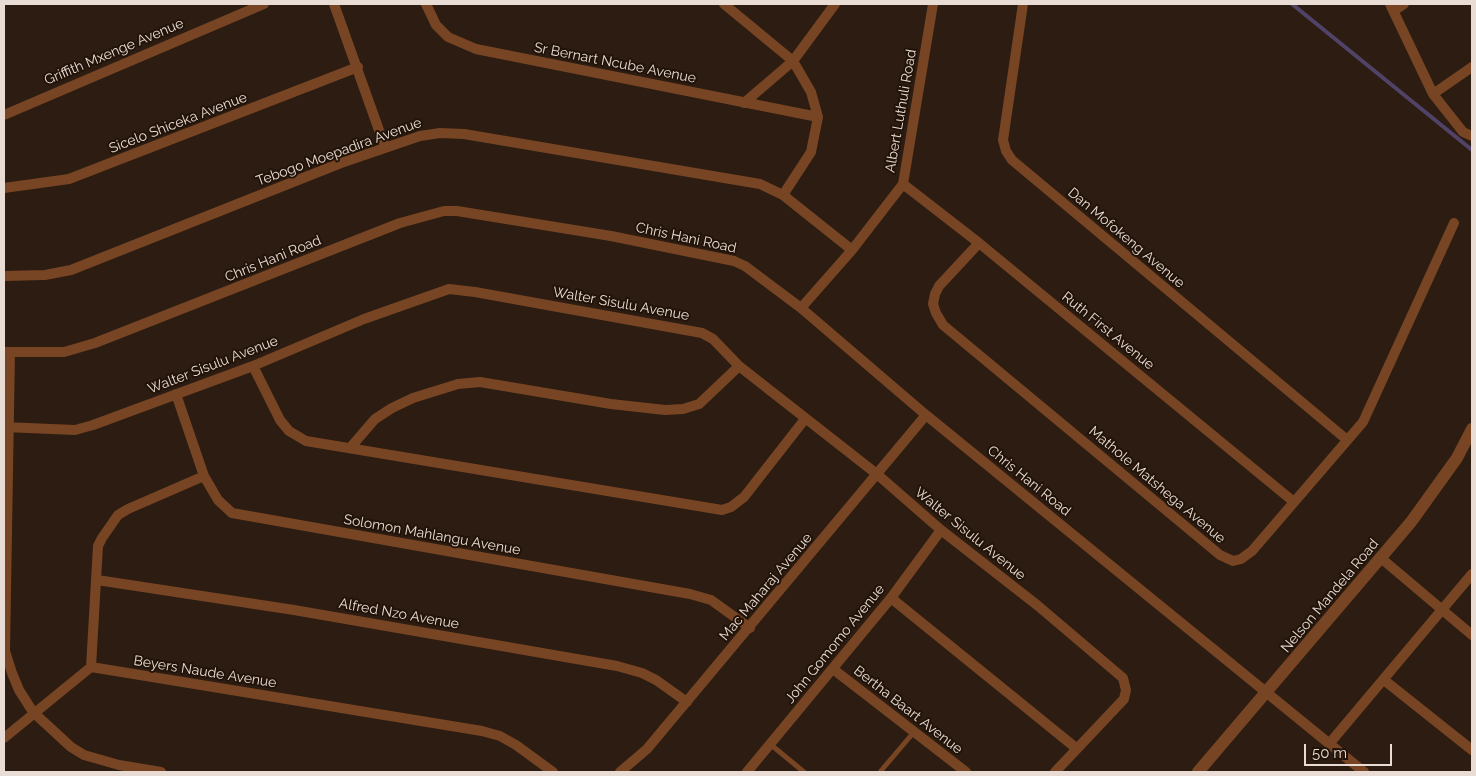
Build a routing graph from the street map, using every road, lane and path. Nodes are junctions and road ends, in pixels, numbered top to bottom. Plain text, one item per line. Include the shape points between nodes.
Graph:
1 (264, 4) edge
2 (334, 4) edge
3 (426, 4) edge
4 (724, 4) edge
5 (835, 4) edge
6 (933, 4) edge
7 (1023, 4) edge
8 (1404, 4) edge
9 (1392, 7) edge
10 (793, 61) junction
11 (358, 67) junction
12 (1472, 67) edge
13 (1433, 94) junction
14 (744, 103) junction
15 (4, 115) edge
16 (818, 117) junction
17 (1472, 136) edge
18 (385, 148) junction
19 (903, 184) junction
20 (4, 188) edge
21 (783, 195) junction
22 (1454, 223) dead end
23 (979, 243) junction
24 (852, 250) junction
25 (4, 276) edge
26 (801, 308) junction
27 (7, 352) edge
28 (253, 366) junction
29 (739, 366) junction
30 (176, 394) junction
31 (926, 415) junction
32 (805, 419) junction
33 (7, 427) edge
34 (1472, 429) edge
35 (1346, 439) junction
36 (350, 448) junction
37 (878, 475) junction
38 (204, 476) junction
39 (1294, 502) junction
40 (941, 530) junction
41 (1382, 559) junction
42 (1472, 574) edge
43 (97, 580) junction
44 (891, 598) junction
45 (1442, 610) junction
46 (750, 628) junction
47 (1472, 635) edge
48 (91, 667) junction
49 (833, 669) junction
50 (1384, 680) junction
51 (1267, 693) junction
52 (687, 702) junction
53 (34, 712) junction
54 (914, 732) junction
55 (4, 738) edge
56 (770, 744) junction
57 (1329, 744) junction
58 (1076, 748) junction
59 (1472, 750) edge
60 (118, 769) edge
61 (161, 772) edge
62 (552, 772) edge
63 (620, 772) edge
64 (747, 772) edge
65 (804, 772) edge
66 (880, 772) edge
67 (966, 772) edge
68 (1056, 772) edge
69 (1198, 772) edge
70 (1364, 772) edge

1 - 15 street, Griffith Mxenge Avenue
2 - 11 street
3 - 14 street, Sr Bernart Ncube Avenue via 436,25 448,37 476,48
4 - 10 street
5 - 10 street
6 - 19 street, Albert Luthuli Road
7 - 35 street, Dan Mofokeng Avenue via 1003,131 1009,156
8 - 9 street
9 - 13 street
10 - 14 street
10 - 16 street via 811,92
11 - 18 street
11 - 20 street, Sicelo Shiceka Avenue via 69,179
12 - 13 street
13 - 17 street via 1463,132
14 - 16 street, Sr Bernart Ncube Avenue
16 - 21 street via 811,152
18 - 21 street, Tebogo Moepadira Avenue via 431,134 464,134 745,181
18 - 25 street, Tebogo Moepadira Avenue via 71,270 44,275
19 - 23 street, Ruth First Avenue
19 - 24 street, Albert Luthuli Road
21 - 24 street, Tebogo Moepadira Avenue
22 - 35 street, Mathole Matshega Avenue via 1368,414
23 - 39 street, Ruth First Avenue
23 - 39 street, Mathole Matshega Avenue via 935,294 934,308 944,325 1212,549 1227,559 1241,559 1252,551
24 - 26 street, Albert Luthuli Road
26 - 27 street, Chris Hani Road via 734,261 611,236 444,211 400,223 94,343 64,352
26 - 31 street, Chris Hani Road
27 - 33 street
28 - 29 street, Walter Sisulu Avenue via 364,319 449,289 702,333 713,339
28 - 30 street, Walter Sisulu Avenue
28 - 36 street via 280,420 289,430 306,441
29 - 32 street, Walter Sisulu Avenue
29 - 36 street via 699,404 682,409 611,404 480,382 458,384 392,408 375,419
30 - 33 street, Walter Sisulu Avenue via 76,430
30 - 38 street, Solomon Mahlangu Avenue
31 - 37 street, Mac Maharaj Avenue
31 - 51 street, Chris Hani Road
32 - 36 street via 744,497 732,507 722,510
32 - 37 street, Walter Sisulu Avenue
33 - 53 street via 5,651 19,690
34 - 41 street, Nelson Mandela Road via 1435,490
35 - 39 street, Mathole Matshega Avenue
37 - 40 street, Walter Sisulu Avenue
37 - 46 street, Mac Maharaj Avenue
38 - 43 street via 118,515 98,546
38 - 46 street, Solomon Mahlangu Avenue via 226,509 239,515 690,594 712,600
40 - 44 street, John Gomomo Avenue
40 - 58 street, Walter Sisulu Avenue via 1117,671 1126,684 1124,699
41 - 45 street
41 - 51 street, Nelson Mandela Road
42 - 45 street
43 - 48 street
43 - 52 street, Alfred Nzo Avenue via 294,610 617,666 656,680
44 - 49 street, John Gomomo Avenue
44 - 58 street
45 - 47 street
45 - 50 street
46 - 52 street, Mac Maharaj Avenue
48 - 53 street
48 - 62 street, Beyers Naude Avenue via 482,731 508,741
49 - 54 street, Bertha Baart Avenue
49 - 56 street, John Gomomo Avenue
50 - 57 street
50 - 59 street
51 - 57 street, Chris Hani Road
51 - 69 street, Nelson Mandela Road
52 - 63 street, Mac Maharaj Avenue via 647,749
53 - 55 street
53 - 60 street via 71,747
54 - 66 lane
54 - 67 street, Bertha Baart Avenue
56 - 64 street, John Gomomo Avenue
56 - 65 lane
57 - 70 street, Chris Hani Road
58 - 68 street
60 - 61 street

